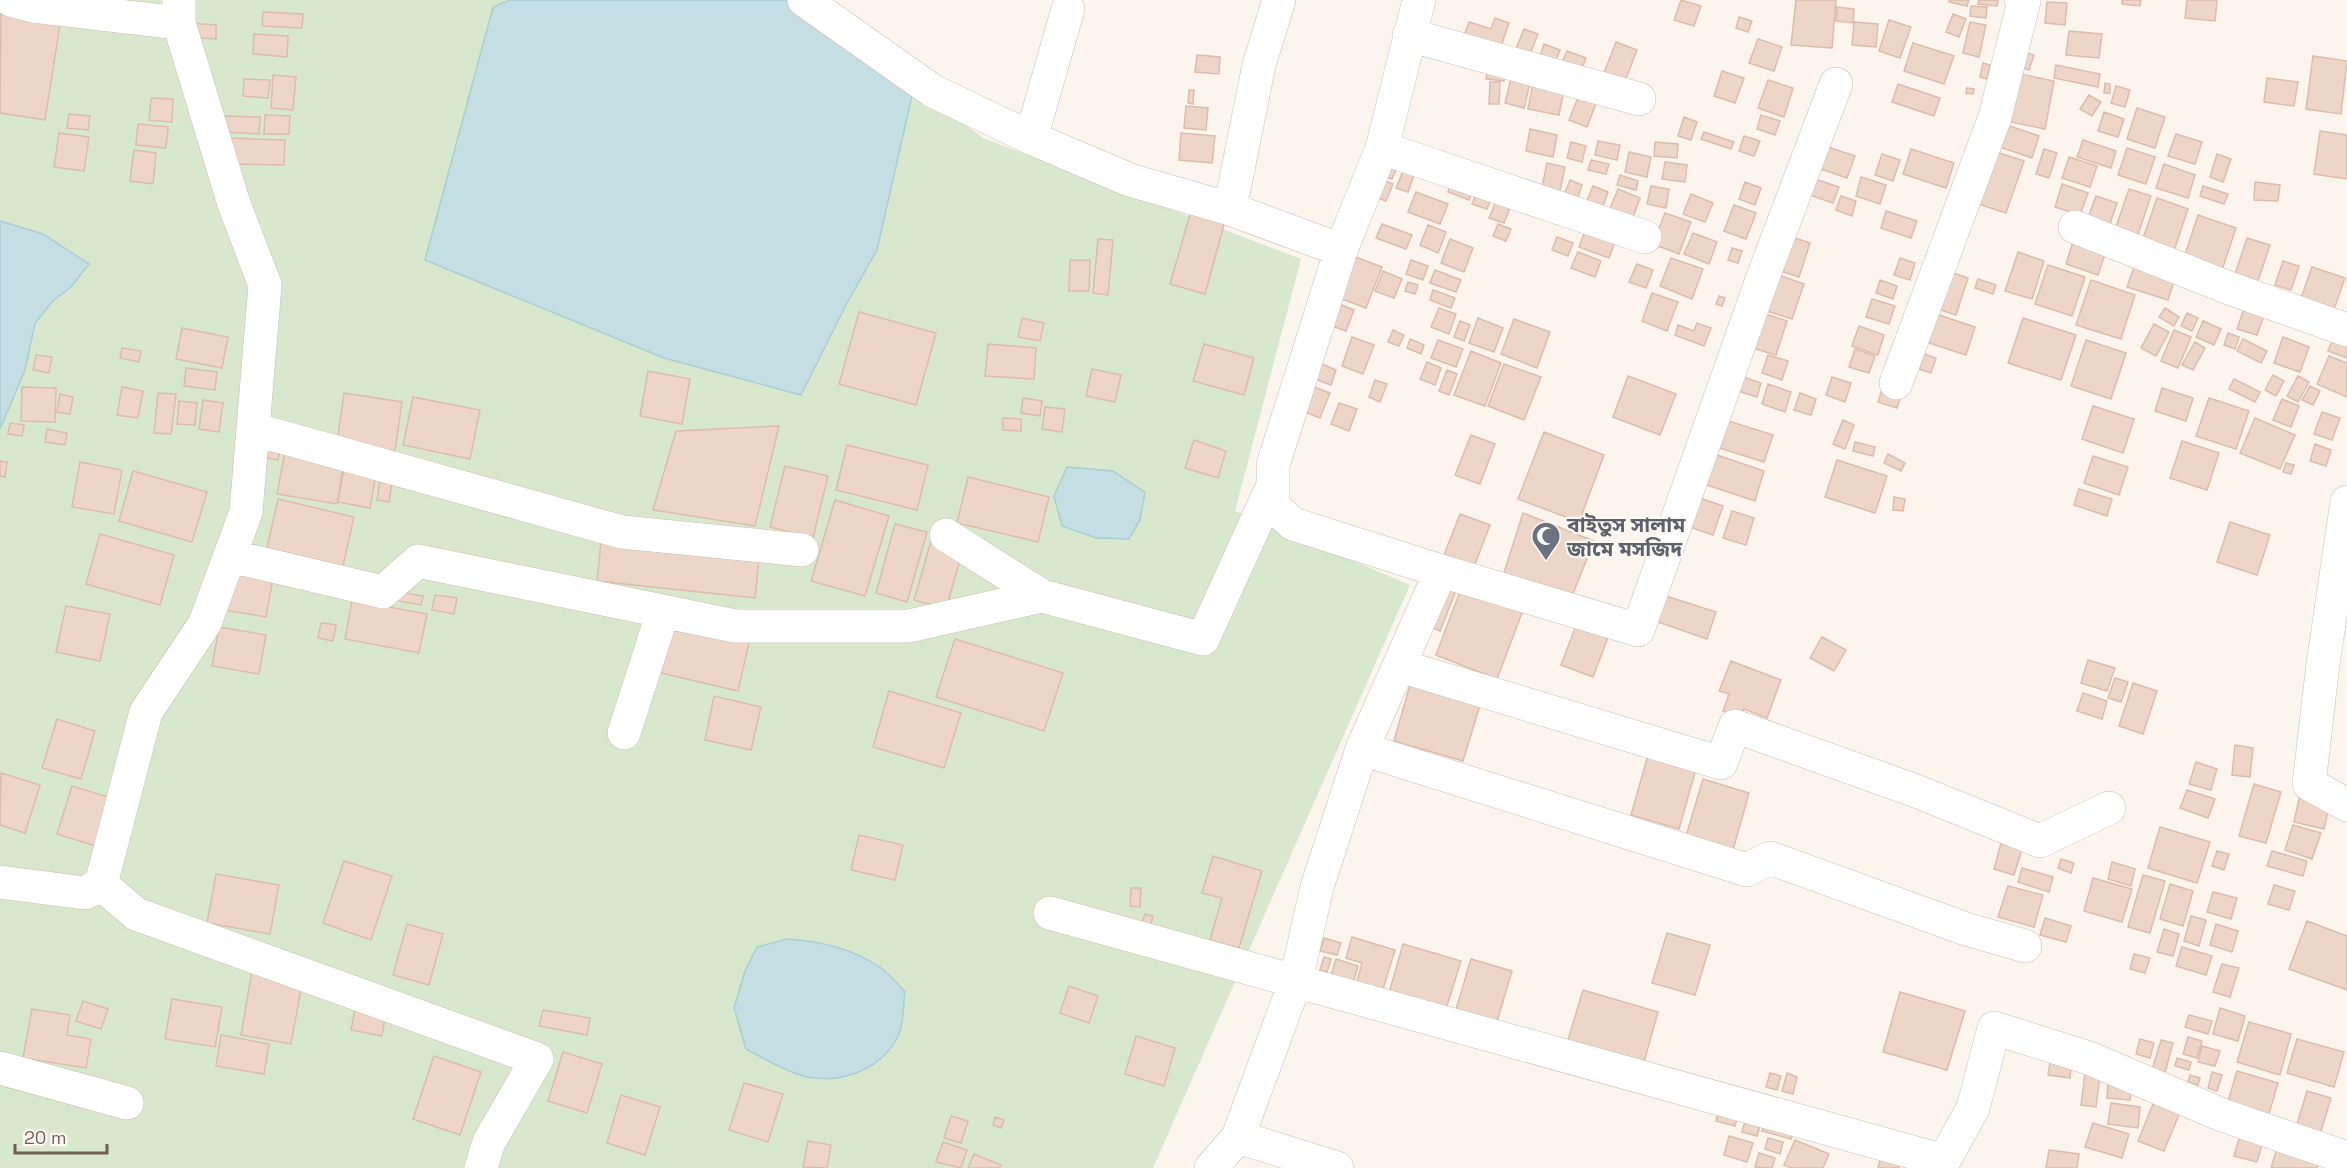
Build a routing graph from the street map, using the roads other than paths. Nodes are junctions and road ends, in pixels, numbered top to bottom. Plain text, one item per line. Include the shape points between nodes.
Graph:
1 (11, 0) edge
2 (804, 0) edge
3 (1279, 0) edge
4 (1419, 0) edge
5 (2020, 0) edge
6 (1068, 9) dead end
7 (179, 12) edge
8 (1409, 35) junction
9 (1836, 84) dead end
10 (1639, 99) dead end
11 (1031, 138) junction
12 (1382, 148) junction
13 (1230, 209) junction
14 (2075, 227) dead end
15 (1645, 237) dead end
16 (1341, 250) junction
17 (2347, 330) edge
18 (1896, 382) dead end
19 (253, 429) junction
20 (1273, 485) junction
21 (2347, 502) edge
22 (946, 535) dead end
23 (802, 550) dead end
24 (230, 556) junction
25 (1441, 571) junction
26 (1042, 596) junction
27 (663, 612) junction
28 (1400, 666) junction
29 (624, 734) dead end
30 (1362, 749) junction
31 (2347, 805) edge
32 (2109, 808) dead end
33 (0, 882) edge
34 (101, 884) junction
35 (1050, 913) dead end
36 (2025, 946) dead end
37 (1296, 980) junction
38 (0, 1068) edge
39 (127, 1103) dead end
40 (1238, 1137) junction
41 (2347, 1158) edge
42 (1942, 1164) edge
43 (481, 1168) edge
44 (1212, 1168) edge
45 (1337, 1168) edge

1 - 7 street via 33,6
2 - 11 street via 933,91
3 - 13 street via 1259,65
4 - 8 street
5 - 18 street via 2024,1 1995,117
6 - 11 street
7 - 19 street via 234,204 265,285
8 - 10 street
8 - 12 street
9 - 25 street via 1638,630
11 - 13 street via 1130,180
12 - 15 street
12 - 16 street
13 - 16 street
14 - 17 street
16 - 20 street via 1273,465
19 - 23 street via 622,532
19 - 24 street via 246,512
20 - 25 street via 1273,506 1293,524
20 - 26 street via 1203,639
21 - 31 street via 2310,784
22 - 26 street
24 - 27 street via 383,592 418,561
24 - 34 street via 205,623 146,712
25 - 28 street
26 - 27 street via 909,626 735,626
27 - 29 street
28 - 30 street
28 - 32 street via 1721,763 1735,726 1916,791 2040,841
30 - 36 street via 1747,870 1770,858 1966,929
30 - 37 street via 1317,887
33 - 34 street via 85,893
34 - 43 street via 136,914 537,1059 489,1142
35 - 37 street
37 - 40 street
37 - 42 street
38 - 39 street
40 - 44 street
40 - 45 street
41 - 42 street via 2222,1115 2089,1058 1994,1028 1973,1108

